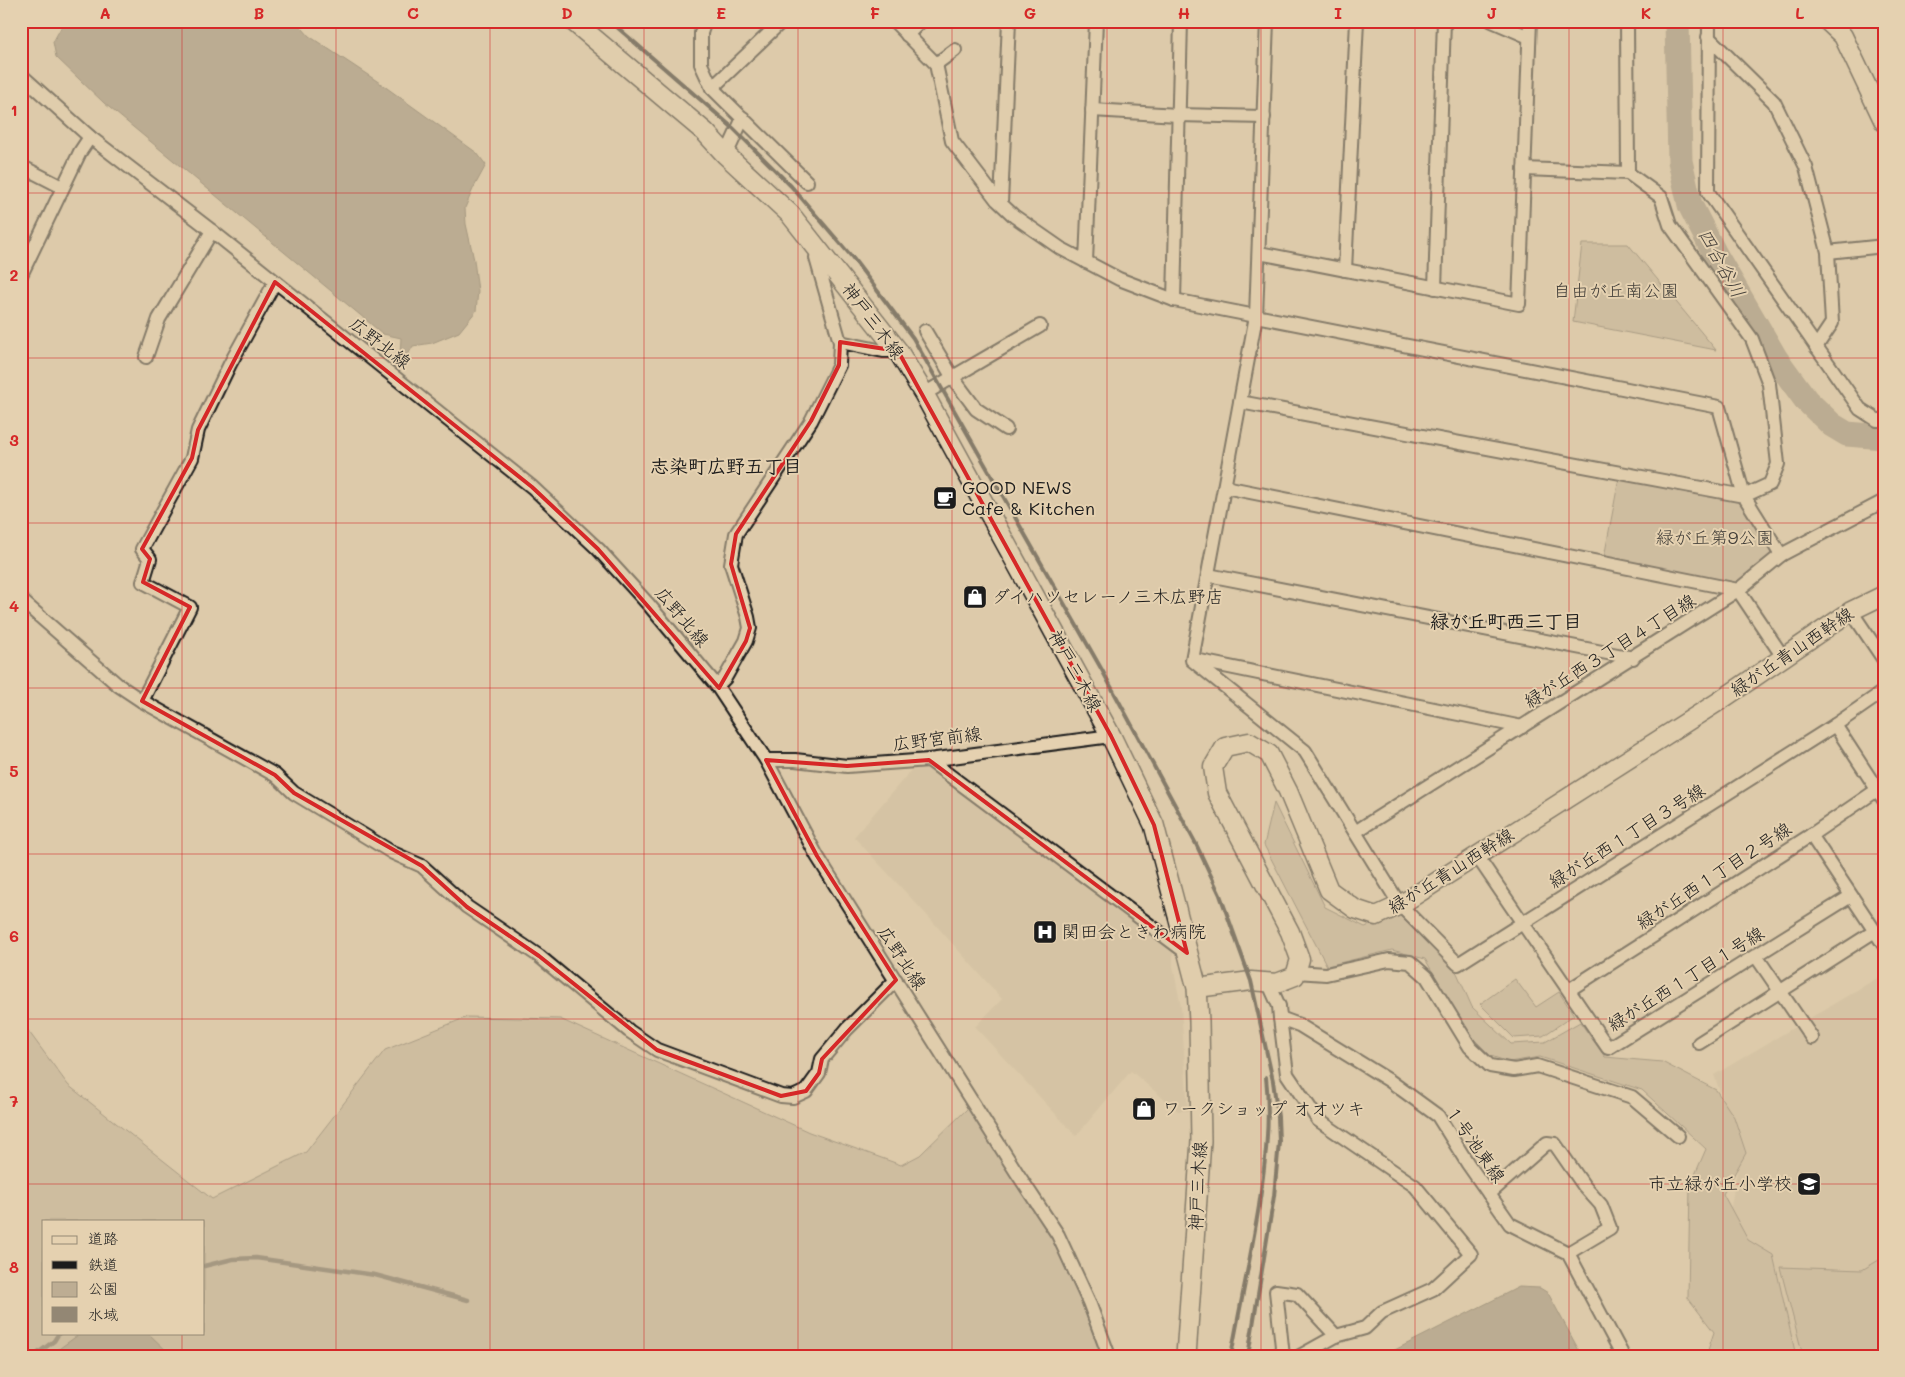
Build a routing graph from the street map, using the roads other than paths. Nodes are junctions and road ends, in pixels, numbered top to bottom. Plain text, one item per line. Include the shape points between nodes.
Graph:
1 (573, 21) edge
2 (705, 21) edge
3 (782, 21) edge
4 (894, 21) edge
5 (921, 21) edge
6 (1009, 21) edge
7 (1096, 21) edge
8 (1181, 21) edge
9 (1267, 21) edge
10 (1357, 21) edge
11 (1444, 21) edge
12 (1492, 21) edge
13 (1530, 21) edge
14 (1628, 21) edge
15 (1709, 21) edge
16 (1828, 21) edge
17 (908, 35) junction
18 (1529, 37) junction
19 (1708, 37) junction
20 (955, 50) dead end
21 (936, 64) junction
22 (21, 75) edge
23 (712, 88) junction
24 (1092, 110) junction
25 (1178, 115) junction
26 (1264, 117) junction
27 (744, 118) junction
28 (1884, 122) edge
29 (90, 137) junction
30 (726, 155) junction
31 (21, 166) edge
32 (1524, 169) junction
33 (1628, 173) junction
34 (807, 182) dead end
35 (62, 187) junction
36 (1002, 203) junction
37 (212, 231) junction
38 (1884, 246) edge
39 (818, 248) junction
40 (1828, 252) junction
41 (1259, 253) junction
42 (1086, 262) junction
43 (1345, 270) junction
44 (21, 274) edge
45 (275, 282) junction
46 (1435, 288) junction
47 (1174, 300) junction
48 (1256, 316) junction
49 (1040, 326) dead end
50 (925, 331) dead end
51 (840, 342) junction
52 (1816, 347) junction
53 (898, 351) junction
54 (146, 356) dead end
55 (953, 378) junction
56 (924, 394) junction
57 (1240, 402) junction
58 (1884, 420) edge
59 (1006, 429) dead end
60 (1225, 487) junction
61 (1744, 496) junction
62 (1884, 501) edge
63 (1781, 555) junction
64 (1208, 575) junction
65 (1738, 590) junction
66 (1884, 595) edge
67 (21, 600) edge
68 (1851, 611) junction
69 (1783, 657) junction
70 (1633, 658) junction
71 (1192, 660) junction
72 (1884, 660) edge
73 (717, 686) junction
74 (1884, 691) edge
75 (142, 701) junction
76 (1835, 725) junction
77 (1522, 727) junction
78 (1111, 736) junction
79 (766, 760) junction
80 (929, 760) junction
81 (1880, 795) edge
82 (1355, 832) junction
83 (1811, 834) junction
84 (1477, 856) junction
85 (1852, 896) junction
86 (1400, 905) junction
87 (1523, 923) junction
88 (1875, 931) junction
89 (1884, 945) edge
90 (1187, 953) junction
91 (1756, 956) junction
92 (1296, 972) junction
93 (896, 980) junction
94 (1269, 984) junction
95 (1196, 988) junction
96 (1569, 990) junction
97 (1780, 991) junction
98 (1280, 1018) junction
99 (1812, 1038) dead end
100 (1699, 1043) dead end
101 (1678, 1136) dead end
102 (1489, 1194) junction
103 (1568, 1253) junction
104 (1336, 1336) junction
105 (1109, 1356) edge
106 (1186, 1356) edge
107 (1283, 1356) edge
108 (1300, 1356) edge
109 (1623, 1356) edge

1 - 30 main road, 神戸三木線 via 706,132
2 - 23 street via 701,33 700,64
3 - 23 street
4 - 17 street
5 - 17 street
6 - 36 street
7 - 24 street
8 - 25 street
9 - 26 street
10 - 43 street
11 - 46 street
12 - 18 street
13 - 18 street
14 - 33 street
15 - 19 street
16 - 28 street via 1843,36
17 - 21 street
18 - 32 street
19 - 40 street via 1774,102 1806,167
19 - 52 street via 1708,192
20 - 21 street
21 - 36 street via 952,141
22 - 29 street, 広野北線
23 - 27 street
24 - 25 street
24 - 42 street
25 - 26 street
25 - 47 street
26 - 41 street
27 - 30 street
27 - 34 street
29 - 35 street
29 - 37 street, 広野北線
30 - 39 main road, 神戸三木線 via 790,214
31 - 35 street
32 - 33 street
32 - 46 street via 1519,304
33 - 61 street via 1661,197 1670,225 1752,339 1769,384 1778,464 1770,484
35 - 44 street
36 - 42 street via 1014,216
37 - 45 street, 広野北線
37 - 54 street via 159,319
38 - 40 street
39 - 51 street via 816,258
39 - 53 main road, 神戸三木線
40 - 52 street via 1832,323
41 - 43 street
41 - 48 street
42 - 47 street via 1119,279
43 - 46 street
45 - 73 street, 広野北線 via 532,486 598,549
45 - 75 street via 198,430 192,458 142,549 150,559 142,582 190,607
47 - 48 street
48 - 57 street
48 - 61 street via 1719,407
49 - 55 street
50 - 55 street
51 - 53 street
51 - 73 street via 838,365 811,421 736,534 731,564 750,628 725,678
52 - 58 street via 1860,409 1877,420
53 - 56 main road, 神戸三木線
55 - 56 street
55 - 59 street via 976,409
56 - 78 main road, 神戸三木線
57 - 60 street
57 - 61 street
60 - 64 street
60 - 65 street
61 - 63 street
62 - 63 street, 緑が丘西３丁目４丁目線
63 - 65 street, 緑が丘西３丁目４丁目線
64 - 70 street
64 - 71 street
65 - 69 street
65 - 70 street, 緑が丘西３丁目４丁目線
66 - 68 street, 緑が丘青山西幹線
67 - 75 street via 118,685
68 - 69 street, 緑が丘青山西幹線
68 - 72 street
69 - 84 street, 緑が丘青山西幹線
70 - 77 street, 緑が丘西３丁目４丁目線
71 - 77 street
71 - 82 street via 1305,751
73 - 79 street, 広野北線
74 - 76 street, 緑が丘西１丁目３号線
75 - 93 street via 275,775 294,793 393,853 422,866 467,907 539,956 628,1031 657,1050 782,1096 794,1097 806,1092 819,1073 822,1059
76 - 81 street
76 - 87 street, 緑が丘西１丁目３号線
77 - 82 street, 緑が丘西３丁目４丁目線
78 - 80 street, 広野宮前線
78 - 90 main road, 神戸三木線 via 1154,825
79 - 80 street, 広野宮前線 via 847,766
79 - 93 street, 広野北線 via 817,856
80 - 90 street
81 - 83 street, 緑が丘西１丁目２号線
82 - 86 street
83 - 85 street
83 - 96 street, 緑が丘西１丁目２号線
84 - 86 street, 緑が丘青山西幹線
84 - 87 street, 緑が丘西１丁目１号線
85 - 88 street
85 - 91 street, 緑が丘西１丁目１号線
86 - 87 street, 緑が丘西１丁目３号線 via 1458,964
86 - 92 street, 緑が丘青山西幹線 via 1376,916 1355,909 1329,890 1269,754 1249,742 1225,747 1213,766 1217,793 1290,932 1300,960
87 - 96 street, 緑が丘西１丁目１号線
88 - 89 street
88 - 97 street
90 - 95 main road, 神戸三木線
91 - 96 street, 緑が丘西１丁目１号線 via 1608,1048
91 - 97 street
92 - 94 street via 1295,976
92 - 101 street via 1326,974 1389,960 1410,962 1427,977 1470,1047 1490,1066 1514,1070 1538,1066 1632,1097
93 - 105 street, 広野北線 via 1058,1235 1089,1302
94 - 95 street via 1251,981
94 - 98 street via 1279,1006
95 - 106 main road, 神戸三木線 via 1201,1141
97 - 99 street
97 - 100 street
98 - 102 street, １号池東線 via 1299,1025 1390,1080 1438,1116
98 - 104 street via 1287,1074 1318,1120 1415,1186 1471,1254 1433,1289 1382,1312 1365,1328
102 - 103 street, １号池東線 via 1510,1224
102 - 103 street via 1547,1143 1555,1144 1601,1206 1610,1228
103 - 109 street
104 - 107 street via 1297,1294 1276,1291
104 - 108 street

